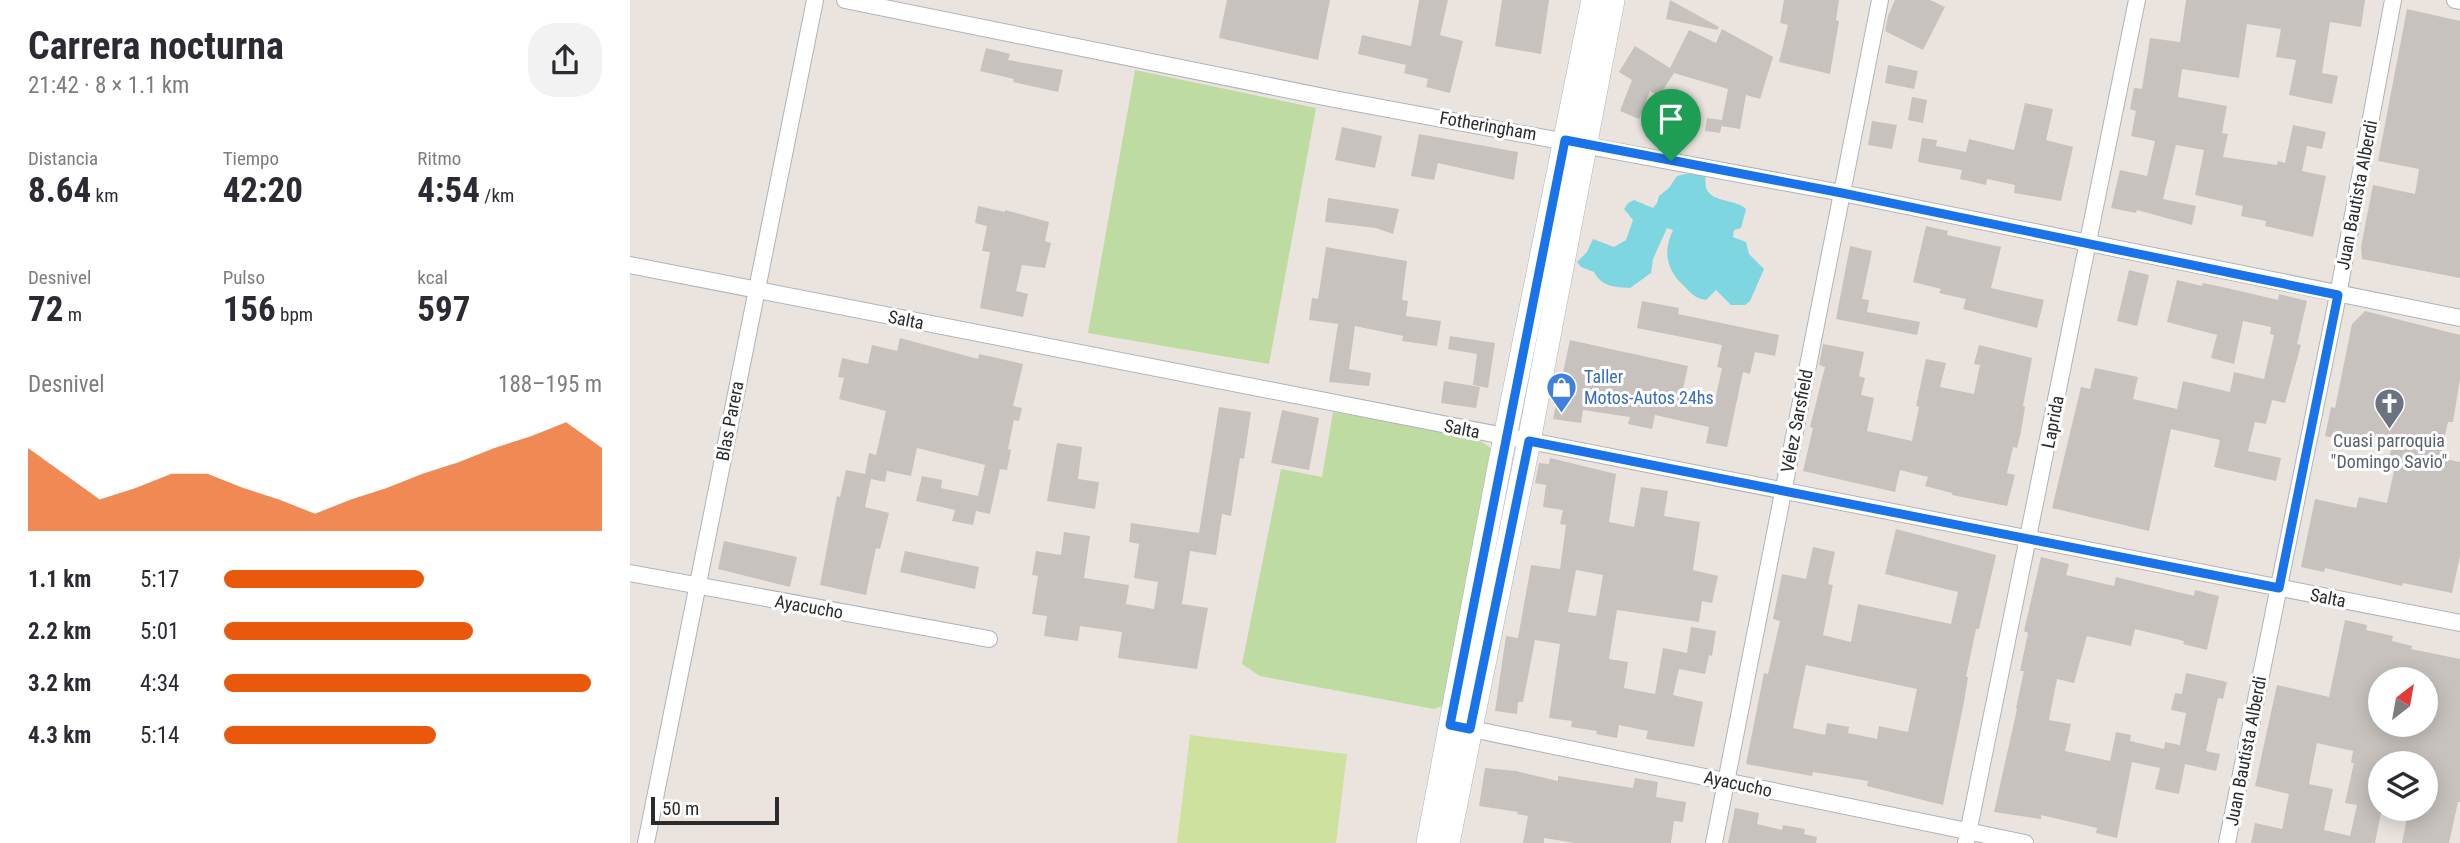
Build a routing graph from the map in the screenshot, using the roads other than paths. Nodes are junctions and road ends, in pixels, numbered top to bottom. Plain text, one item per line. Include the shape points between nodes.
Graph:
1 (815, 0) edge
2 (845, 0) edge
3 (1593, 0) edge
4 (1613, 0) edge
5 (1880, 0) edge
6 (2137, 0) edge
7 (2393, 0) edge
8 (1575, 142) junction
9 (1842, 193) junction
10 (2088, 244) junction
11 (630, 265) edge
12 (757, 290) junction
13 (2338, 295) junction
14 (2460, 318) edge
15 (1518, 439) junction
16 (1783, 491) junction
17 (2029, 539) junction
18 (630, 573) edge
19 (697, 587) junction
20 (2279, 588) junction
21 (2460, 623) edge
22 (989, 639) dead end
23 (1460, 727) junction
24 (1726, 782) junction
25 (1967, 837) edge
26 (646, 843) edge
27 (1428, 843) edge
28 (1448, 843) edge
29 (1714, 843) edge
30 (2025, 843) edge
31 (2227, 843) edge

1 - 12 street, Blas Parera
2 - 8 street, Fotheringham via 1334,99
3 - 8 main road
4 - 8 main road
5 - 9 street, Vélez Sarsfield
6 - 10 street, Laprida
7 - 13 street, Juan Bautista Alberdi
8 - 9 street, Fotheringham
8 - 15 main road
9 - 10 street, Fotheringham
9 - 16 street, Vélez Sarsfield
10 - 13 street, Fotheringham
10 - 17 street, Laprida
11 - 12 street, Salta
12 - 15 street, Salta
12 - 19 street, Blas Parera
13 - 14 street, Fotheringham
13 - 20 street, Juan Bautista Alberdi
15 - 16 street, Salta
15 - 23 main road
16 - 17 street, Salta
16 - 24 street, Vélez Sarsfield
17 - 20 street, Salta
17 - 25 street, Laprida
18 - 19 street, Ayacucho
19 - 22 street, Ayacucho
19 - 26 street, Blas Parera
20 - 21 street, Salta
20 - 31 street, Juan Bautista Alberdi
23 - 24 street, Ayacucho
23 - 27 main road
23 - 28 main road
24 - 25 street, Ayacucho
24 - 29 street, Vélez Sarsfield
25 - 30 street, Ayacucho

